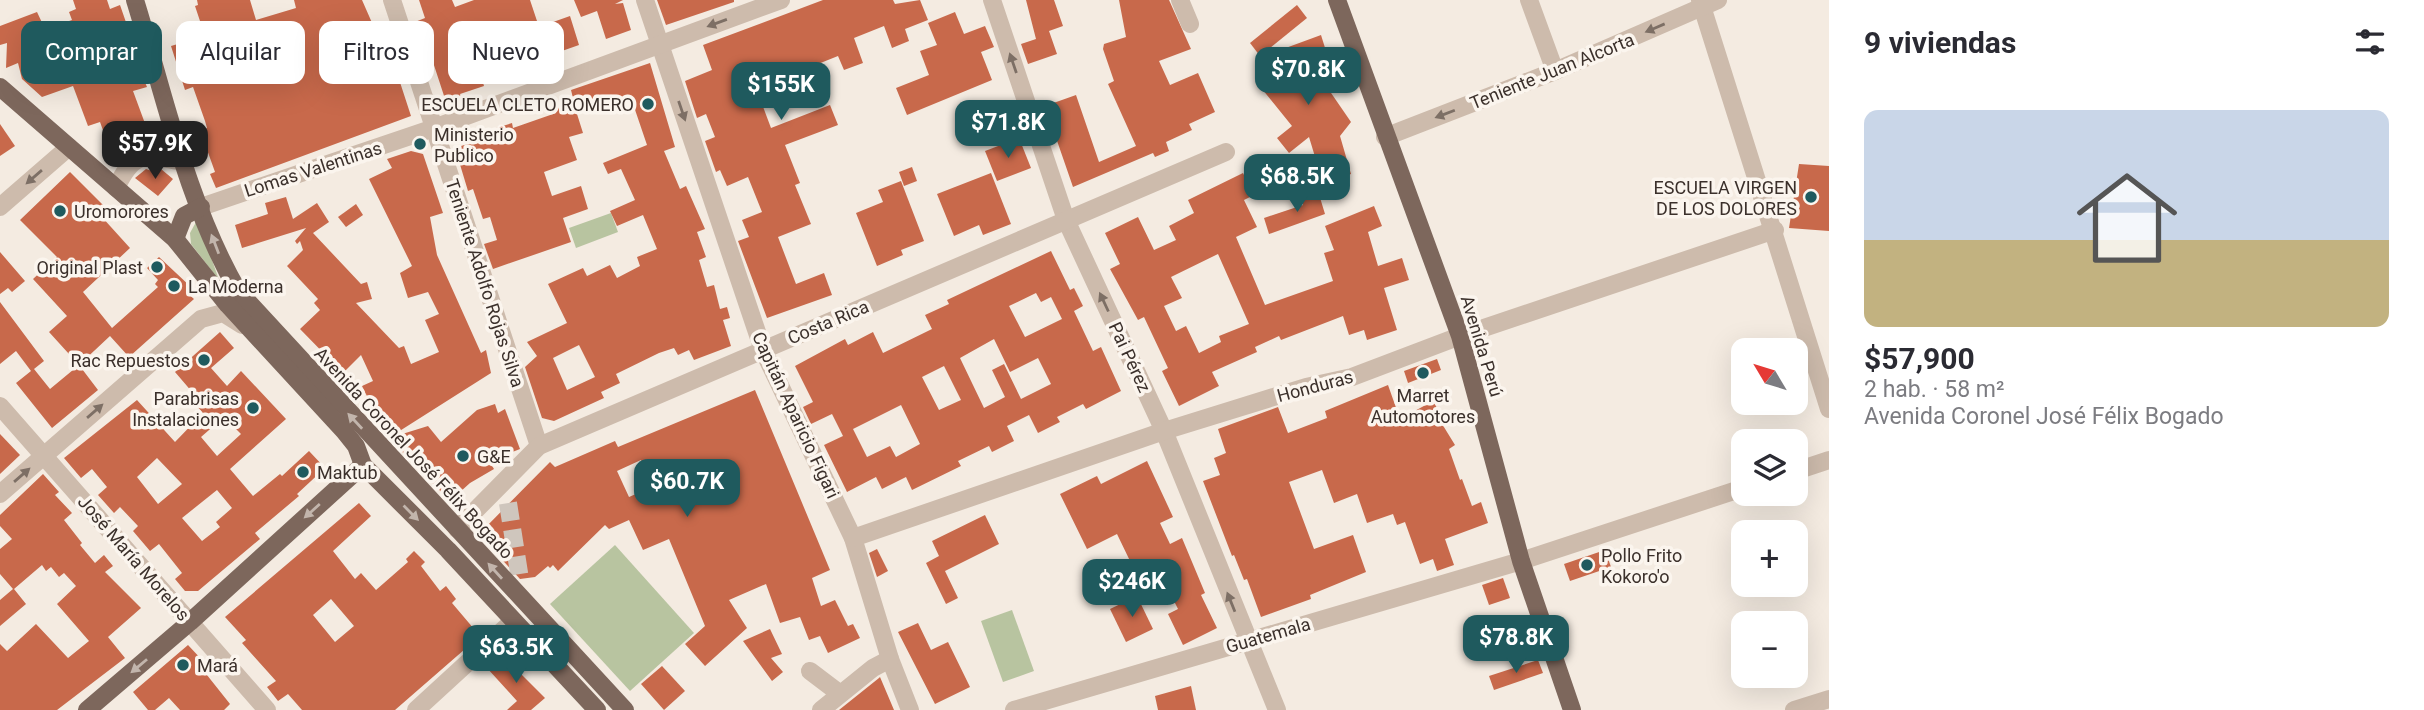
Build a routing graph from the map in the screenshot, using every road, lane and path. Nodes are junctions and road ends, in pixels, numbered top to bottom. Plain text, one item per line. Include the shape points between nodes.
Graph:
1 (135, 0) edge
2 (392, 0) edge
3 (645, 0) edge
4 (781, 0) edge
5 (992, 0) edge
6 (1180, 0) edge
7 (1337, 0) edge
8 (1530, 0) edge
9 (1707, 3) edge
10 (1190, 24) dead end
11 (660, 44) junction
12 (1555, 71) junction
13 (0, 87) edge
14 (434, 128) junction
15 (1385, 138) junction
16 (68, 146) junction
17 (1226, 152) dead end
18 (185, 162) junction
19 (116, 188) junction
20 (201, 206) junction
21 (0, 207) edge
22 (1066, 220) junction
23 (1775, 230) junction
24 (175, 239) junction
25 (256, 336) junction
26 (1460, 336) junction
27 (763, 350) junction
28 (0, 406) edge
29 (1829, 409) edge
30 (1164, 431) junction
31 (539, 446) junction
32 (44, 456) junction
33 (1829, 460) edge
34 (363, 465) junction
35 (1808, 467) edge
36 (402, 471) junction
37 (1731, 492) edge
38 (0, 494) edge
39 (457, 529) junction
40 (853, 538) junction
41 (1521, 561) junction
42 (513, 621) junction
43 (190, 622) junction
44 (1247, 642) junction
45 (890, 659) junction
46 (810, 671) dead end
47 (839, 693) junction
48 (1829, 699) edge
49 (87, 710) edge
50 (267, 710) edge
51 (416, 710) edge
52 (597, 710) edge
53 (625, 710) edge
54 (821, 710) edge
55 (910, 710) edge
56 (1014, 710) edge
57 (1277, 710) edge
58 (1572, 710) edge
59 (1794, 710) edge

1 - 18 main road, Avenida Coronel José Félix Bogado
2 - 14 street, Teniente Adolfo Rojas Silva
3 - 11 street, Capitán Aparicio Figari
4 -> 11 street, Lomas Valentinas
22 -> 5 street, Pai Pérez
6 - 10 street
7 - 15 main road, Avenida Perú
8 - 12 street
9 -> 12 street, Teniente Juan Alcorta
9 - 23 street
11 - 14 street, Lomas Valentinas
11 -> 27 street, Capitán Aparicio Figari
12 -> 15 street, Teniente Juan Alcorta
13 - 16 main road, Avenida Coronel José Félix Bogado
14 - 20 street, Lomas Valentinas
14 - 31 street, Teniente Adolfo Rojas Silva
15 - 26 main road, Avenida Perú
16 - 19 main road, Avenida Coronel José Félix Bogado
16 -> 21 street
17 - 22 street, Costa Rica
18 - 19 street via 144,156 133,160
18 - 20 main road, Avenida Coronel José Félix Bogado
19 - 24 main road, Avenida Coronel José Félix Bogado
20 - 24 main road via 184,216
36 -> 20 main road, Avenida Coronel José Félix Bogado via 238,291
22 - 27 street, Costa Rica
30 -> 22 street, Pai Pérez
23 - 26 street, Honduras
23 - 29 street
24 - 25 main road, Avenida Coronel José Félix Bogado
32 -> 25 street via 201,319 223,313
25 - 34 main road, Avenida Coronel José Félix Bogado via 356,446
26 - 30 street, Honduras via 1352,377
26 - 41 main road, Avenida Perú
27 - 31 street, Costa Rica
27 - 40 street, Capitán Aparicio Figari
28 - 32 street, José María Morelos
30 - 40 street, Honduras
44 -> 30 street, Pai Pérez
31 - 39 street, Costa Rica via 504,496
38 -> 32 street
32 - 43 street, José María Morelos
33 - 35 street
34 - 36 main road
34 -> 42 main road, Avenida Coronel José Félix Bogado
34 -> 43 main road
36 - 39 main road, Avenida Coronel José Félix Bogado
37 - 41 street, Guatemala
53 -> 39 main road, Avenida Coronel José Félix Bogado via 518,586
40 - 45 street, Capitán Aparicio Figari
41 - 44 street, Guatemala
41 - 58 main road, Avenida Perú
42 - 51 street
42 - 52 main road, Avenida Coronel José Félix Bogado
43 -> 49 main road
43 - 50 street, José María Morelos
44 - 56 street, Guatemala
44 - 57 street, Pai Pérez
45 - 47 street
45 - 55 street, Capitán Aparicio Figari
46 - 47 street
47 - 54 street
48 - 59 street

